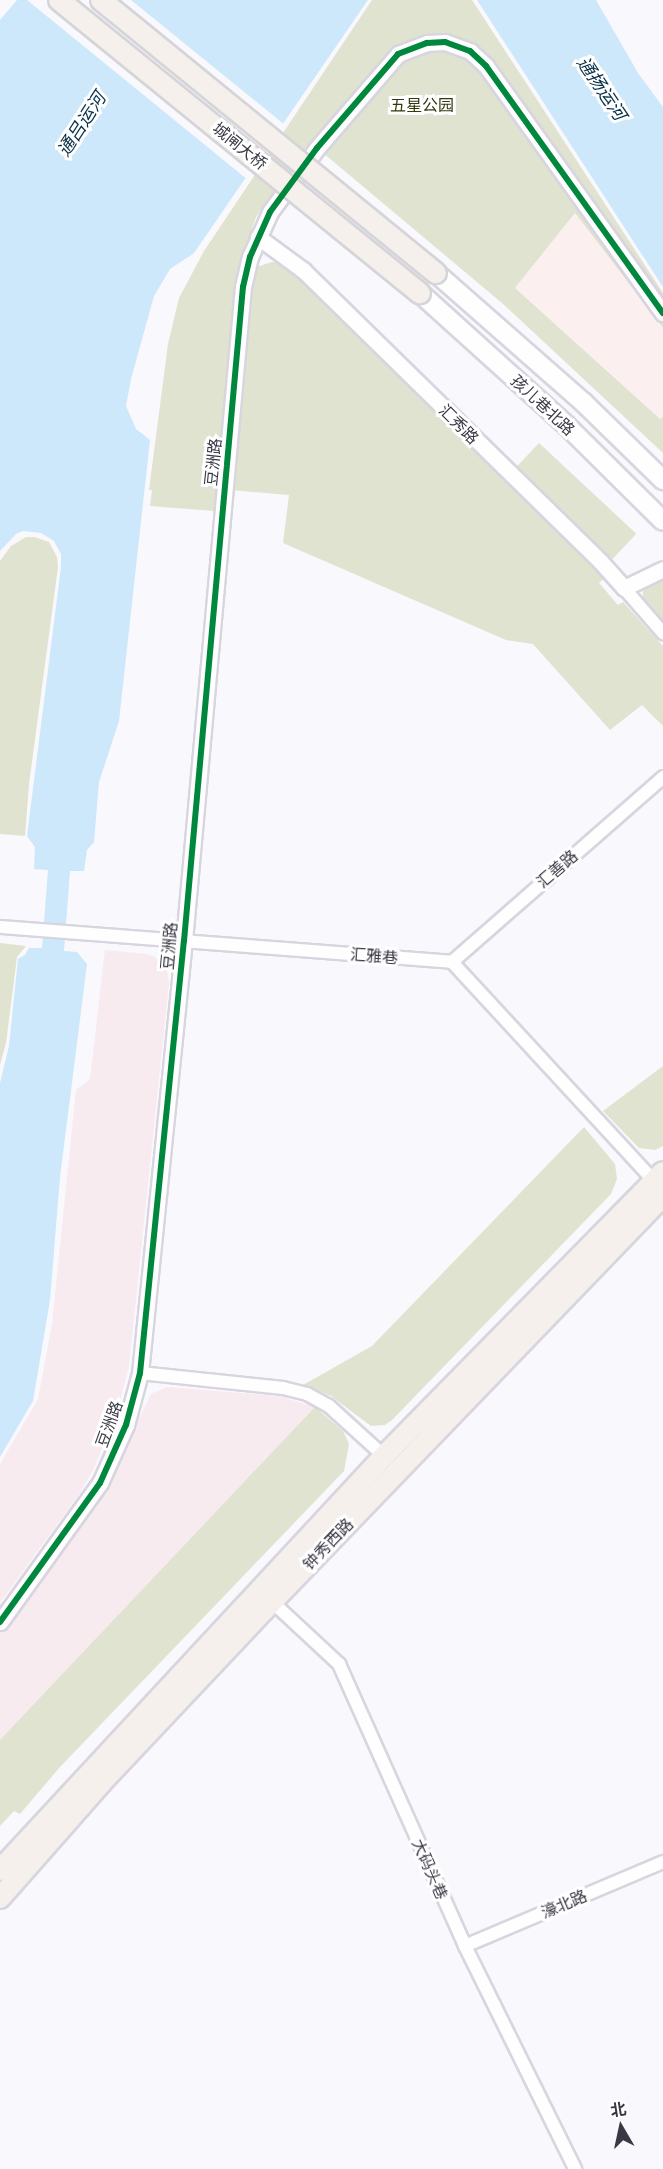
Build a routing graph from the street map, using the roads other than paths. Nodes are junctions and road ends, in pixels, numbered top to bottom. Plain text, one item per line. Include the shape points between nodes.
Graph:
1 (59, 0) edge
2 (101, 0) edge
3 (258, 237) junction
4 (436, 273) joint
5 (420, 293) joint
6 (663, 313) edge
7 (663, 480) edge
8 (663, 521) edge
9 (663, 569) edge
10 (624, 588) junction
11 (663, 633) edge
12 (663, 777) edge
13 (0, 927) edge
14 (184, 941) junction
15 (452, 962) junction
16 (660, 1183) edge
17 (140, 1373) junction
18 (384, 1456) junction
19 (266, 1596) junction
20 (0, 1622) edge
21 (663, 1862) edge
22 (0, 1870) edge
23 (0, 1898) edge
24 (465, 1946) junction
25 (575, 2169) edge

1 - 5 main road, 城闸大桥, bridge
2 - 4 main road, 城闸大桥, bridge
3 - 6 street, 豆洲路 via 270,212 317,148 398,54 411,47 445,42 470,51 486,66
3 - 10 street, 汇秀路 via 303,270
3 - 14 street, 豆洲路 via 243,287
4 - 7 main road, 孩儿巷北路 via 583,402
5 - 8 main road, 孩儿巷北路 via 566,425
9 - 10 street
10 - 11 street
12 - 15 street, 汇善路
13 - 14 street, 汇雅巷
14 - 15 street, 汇雅巷
14 - 17 street, 豆洲路
15 - 16 street
16 - 18 main road, 钟秀西路
16 - 19 main road, 钟秀西路
17 - 18 street via 307,1394 329,1406
17 - 20 street, 豆洲路 via 126,1425 100,1483
18 - 19 main road, 钟秀西路
19 - 22 main road, 钟秀西路
19 - 23 main road, 钟秀西路
19 - 24 street, 大码头巷 via 339,1664
21 - 24 street, 濠北路
24 - 25 street, 大码头巷

